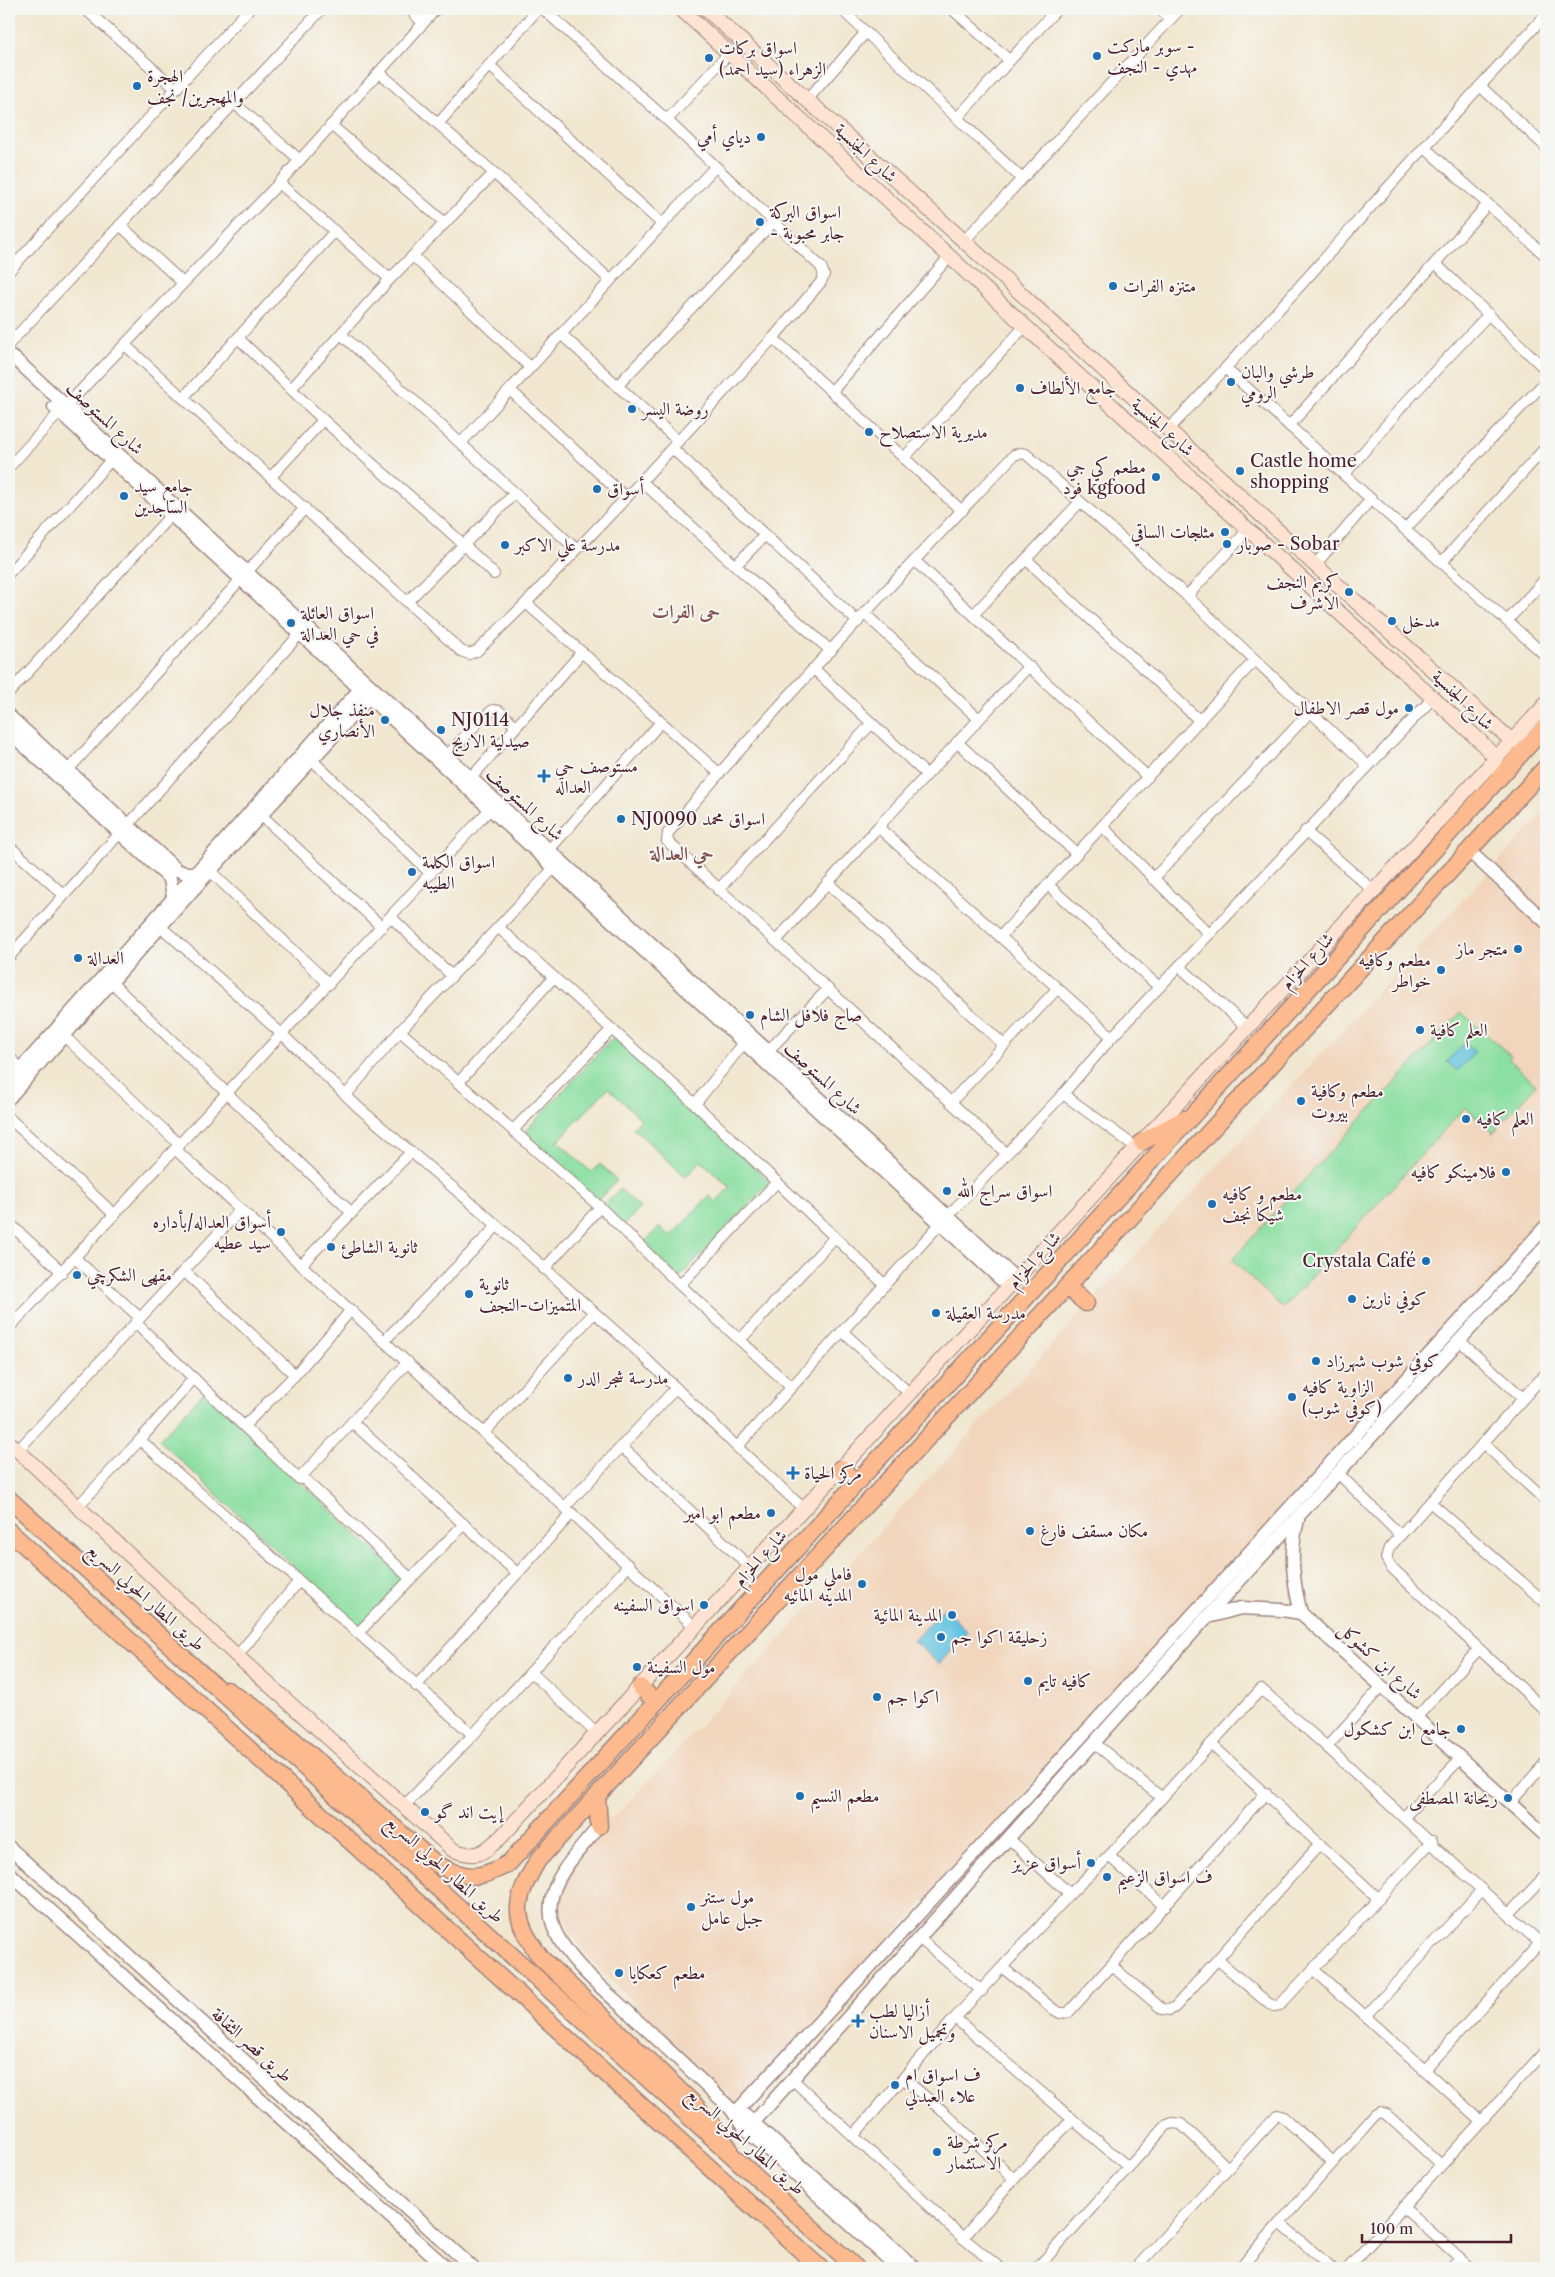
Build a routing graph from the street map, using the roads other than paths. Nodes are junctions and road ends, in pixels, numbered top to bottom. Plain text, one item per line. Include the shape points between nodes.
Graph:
1 (85, 9) edge
2 (249, 9) edge
3 (410, 9) edge
4 (436, 9) edge
5 (538, 9) edge
6 (543, 9) edge
7 (680, 9) edge
8 (706, 9) edge
9 (841, 9) edge
10 (953, 9) edge
11 (1058, 9) edge
12 (1160, 9) edge
13 (1180, 9) edge
14 (319, 10) edge
15 (1546, 15) edge
16 (1170, 19) junction
17 (424, 23) junction
18 (866, 32) junction
19 (729, 53) junction
20 (1009, 60) junction
21 (490, 65) junction
22 (379, 72) junction
23 (1480, 86) junction
24 (176, 89) junction
25 (807, 100) junction
26 (234, 103) junction
27 (958, 117) junction
28 (667, 120) junction
29 (438, 124) junction
30 (331, 125) junction
31 (1545, 145) edge
32 (1424, 148) junction
33 (300, 160) junction
34 (715, 167) junction
35 (494, 173) junction
36 (1021, 178) junction
37 (279, 183) junction
38 (1488, 204) junction
39 (772, 222) junction
40 (445, 223) junction
41 (662, 224) junction
42 (120, 226) junction
43 (335, 231) junction
44 (964, 241) junction
45 (413, 256) junction
46 (950, 256) junction
47 (1546, 256) edge
48 (1435, 263) junction
49 (9, 271) edge
50 (390, 279) junction
51 (610, 280) junction
52 (183, 284) junction
53 (1489, 314) junction
54 (1026, 325) junction
55 (1063, 332) junction
56 (341, 334) junction
57 (562, 334) junction
58 (238, 338) junction
59 (773, 338) junction
60 (9, 344) edge
61 (125, 344) junction
62 (1048, 347) junction
63 (1082, 349) junction
64 (9, 356) edge
65 (1065, 363) junction
66 (9, 365) edge
67 (530, 367) junction
68 (1226, 369) junction
69 (1546, 370) edge
70 (1546, 381) edge
71 (618, 385) junction
72 (291, 389) junction
73 (510, 390) junction
74 (832, 391) junction
75 (183, 398) junction
76 (63, 409) junction
77 (322, 420) junction
78 (1289, 426) junction
79 (1169, 429) junction
80 (461, 443) junction
81 (675, 445) junction
82 (1546, 448) edge
83 (904, 458) junction
84 (111, 460) junction
85 (9, 467) edge
86 (1344, 475) junction
87 (271, 477) junction
88 (641, 481) junction
89 (515, 493) junction
90 (626, 498) junction
91 (1371, 499) junction
92 (1080, 502) junction
93 (305, 508) junction
94 (962, 511) junction
95 (171, 515) junction
96 (1405, 529) junction
97 (1248, 530) junction
98 (765, 535) junction
99 (464, 543) junction
100 (212, 546) junction
101 (576, 548) junction
102 (1028, 560) junction
103 (915, 561) junction
104 (1442, 562) junction
105 (736, 565) junction
106 (1315, 565) junction
107 (9, 573) edge
108 (494, 574) dead end
109 (244, 576) junction
110 (1546, 578) edge
111 (1187, 596) junction
112 (408, 601) junction
113 (526, 603) junction
114 (285, 613) junction
115 (974, 614) junction
116 (861, 618) junction
117 (1507, 621) junction
118 (300, 634) junction
119 (831, 651) junction
120 (582, 652) junction
121 (1546, 656) edge
122 (1255, 660) junction
123 (1029, 666) junction
124 (814, 670) junction
125 (9, 693) edge
126 (364, 693) junction
127 (1433, 698) junction
128 (1546, 704) edge
129 (1310, 712) junction
130 (9, 716) edge
131 (979, 719) junction
132 (1200, 721) junction
133 (661, 722) junction
134 (872, 723) junction
135 (516, 726) junction
136 (1546, 726) edge
137 (9, 732) edge
138 (1535, 738) junction
139 (1512, 741) junction
140 (957, 742) junction
141 (447, 756) junction
142 (308, 757) junction
143 (1496, 759) junction
144 (1367, 765) junction
145 (1546, 767) edge
146 (68, 770) junction
147 (719, 773) junction
148 (927, 775) junction
149 (1148, 777) junction
150 (471, 778) junction
151 (1499, 779) junction
152 (490, 809) junction
153 (261, 815) junction
154 (1102, 826) junction
155 (878, 827) junction
156 (124, 829) junction
157 (1305, 831) junction
158 (9, 846) edge
159 (549, 850) junction
160 (1469, 852) junction
161 (1077, 854) junction
162 (554, 868) junction
163 (210, 872) junction
164 (195, 873) junction
165 (173, 874) junction
166 (431, 874) junction
167 (1153, 879) junction
168 (828, 883) junction
169 (1048, 885) junction
170 (718, 890) junction
171 (1374, 891) junction
172 (64, 895) junction
173 (173, 897) junction
174 (600, 903) junction
175 (391, 917) junction
176 (1546, 922) edge
177 (498, 927) junction
178 (161, 928) junction
179 (382, 928) junction
180 (1209, 934) junction
181 (1000, 937) junction
182 (776, 941) junction
183 (1351, 943) junction
184 (9, 956) edge
185 (1372, 958) junction
186 (1179, 966) junction
187 (1321, 975) junction
188 (452, 976) junction
189 (554, 977) junction
190 (107, 979) junction
191 (330, 984) junction
192 (1159, 987) junction
193 (828, 989) junction
194 (1057, 989) junction
195 (1341, 991) junction
196 (1248, 1028) junction
197 (612, 1029) junction
198 (400, 1031) junction
199 (283, 1034) junction
200 (64, 1036) junction
201 (1112, 1037) junction
202 (744, 1043) junction
203 (1004, 1045) junction
204 (768, 1051) junction
205 (9, 1057) edge
206 (22, 1069) junction
207 (9, 1082) edge
208 (458, 1083) junction
209 (228, 1094) junction
210 (1063, 1094) junction
211 (346, 1095) junction
212 (9, 1098) edge
213 (815, 1102) junction
214 (951, 1102) junction
215 (695, 1104) junction
216 (1196, 1112) junction
217 (9, 1118) edge
218 (513, 1130) junction
219 (1140, 1145) junction
220 (178, 1148) junction
221 (411, 1152) junction
222 (1006, 1154) junction
223 (777, 1182) junction
224 (600, 1207) junction
225 (241, 1209) junction
226 (352, 1213) junction
227 (115, 1215) junction
228 (944, 1220) junction
229 (9, 1223) edge
230 (497, 1226) junction
231 (1546, 1226) edge
232 (835, 1237) junction
233 (1546, 1246) edge
234 (75, 1258) junction
235 (301, 1265) junction
236 (544, 1269) junction
237 (184, 1271) junction
238 (62, 1272) junction
239 (1012, 1283) junction
240 (680, 1285) junction
241 (884, 1285) junction
242 (1068, 1288) junction
243 (1086, 1303) dead end
244 (351, 1310) junction
245 (594, 1313) junction
246 (138, 1321) junction
247 (10, 1326) edge
248 (842, 1331) junction
249 (740, 1340) junction
250 (384, 1341) junction
251 (1460, 1341) junction
252 (408, 1362) junction
253 (961, 1369) junction
254 (1546, 1373) edge
255 (295, 1375) junction
256 (194, 1378) junction
257 (978, 1384) junction
258 (791, 1387) junction
259 (676, 1388) junction
260 (1405, 1391) junction
261 (910, 1394) junction
262 (1523, 1398) junction
263 (932, 1401) junction
264 (948, 1416) junction
265 (352, 1422) junction
266 (244, 1426) junction
267 (484, 1433) junction
268 (140, 1440) junction
269 (1483, 1443) junction
270 (13, 1446) edge
271 (621, 1446) junction
272 (737, 1447) junction
273 (841, 1468) junction
274 (1338, 1473) junction
275 (302, 1477) junction
276 (856, 1483) junction
277 (1544, 1495) edge
278 (9, 1499) edge
279 (1430, 1502) junction
280 (78, 1506) junction
281 (804, 1509) junction
282 (568, 1510) junction
283 (1300, 1515) junction
284 (464, 1524) junction
285 (9, 1531) edge
286 (1400, 1535) junction
287 (628, 1565) junction
288 (750, 1567) junction
289 (517, 1574) junction
290 (411, 1578) junction
291 (299, 1581) junction
292 (1546, 1603) edge
293 (1301, 1613) junction
294 (1207, 1617) junction
295 (695, 1627) junction
296 (358, 1632) junction
297 (1479, 1649) junction
298 (237, 1656) junction
299 (198, 1672) junction
300 (531, 1672) junction
301 (416, 1686) junction
302 (1382, 1686) junction
303 (640, 1687) junction
304 (656, 1702) junction
305 (1546, 1710) edge
306 (1416, 1718) junction
307 (596, 1734) junction
308 (473, 1735) junction
309 (1094, 1743) junction
310 (1211, 1744) junction
311 (1327, 1747) junction
312 (1461, 1758) junction
313 (1546, 1762) edge
314 (1041, 1781) junction
315 (1051, 1791) junction
316 (1266, 1793) junction
317 (597, 1797) junction
318 (1162, 1798) junction
319 (1510, 1803) junction
320 (404, 1806) junction
321 (1405, 1816) junction
322 (599, 1826) joint
323 (1546, 1836) edge
324 (1008, 1838) junction
325 (1432, 1841) junction
326 (1320, 1844) junction
327 (9, 1847) edge
328 (1109, 1856) junction
329 (9, 1873) edge
330 (1546, 1874) edge
331 (1482, 1890) junction
332 (1070, 1894) junction
333 (1379, 1899) junction
334 (1165, 1907) junction
335 (1509, 1914) junction
336 (920, 1939) junction
337 (1543, 1946) edge
338 (1218, 1960) junction
339 (1112, 1966) junction
340 (1003, 1968) junction
341 (1313, 1969) junction
342 (982, 1991) junction
343 (1366, 2016) junction
344 (955, 2018) junction
345 (814, 2028) junction
346 (826, 2041) junction
347 (1546, 2050) edge
348 (1425, 2070) junction
349 (792, 2079) junction
350 (904, 2079) junction
351 (734, 2110) junction
352 (1072, 2120) junction
353 (1481, 2121) junction
354 (753, 2122) junction
355 (854, 2135) junction
356 (737, 2160) junction
357 (1333, 2162) junction
358 (1441, 2165) junction
359 (1128, 2168) junction
360 (1228, 2168) junction
361 (1014, 2179) junction
362 (1403, 2207) junction
363 (1280, 2223) junction
364 (963, 2238) junction
365 (1460, 2258) junction
366 (447, 2268) edge
367 (473, 2268) edge
368 (820, 2268) edge
369 (856, 2268) edge
370 (898, 2268) edge
371 (915, 2268) edge
372 (1000, 2268) edge
373 (1037, 2268) edge
374 (1136, 2268) edge
375 (1240, 2268) edge
376 (1332, 2268) edge
377 (1348, 2268) edge
378 (1450, 2268) edge
379 (1471, 2268) edge

1 - 24 street
2 - 24 street
3 - 17 street
4 - 17 street
5 - 21 street
6 - 28 street
7 - 19 main road, شارع الجنسية
8 - 25 main road, شارع الجنسية
9 - 18 street
10 - 20 street
11 - 20 street
12 - 16 street
13 - 16 street
14 - 26 street
15 - 23 street
16 - 36 street
17 - 22 street
18 - 25 street
18 - 27 street
19 - 28 street
19 - 46 main road, شارع الجنسية
20 - 27 street
21 - 29 street
21 - 41 street
22 - 29 street
22 - 30 street
23 - 31 street
23 - 32 street
24 - 49 street
25 - 44 main road, شارع الجنسية
26 - 33 street
26 - 42 street
27 - 36 street
28 - 34 street
29 - 35 street
30 - 33 street
30 - 40 street
32 - 38 street
32 - 68 street
33 - 37 street
34 - 39 street
34 - 41 street
35 - 40 street
35 - 51 street
36 - 44 street
37 - 43 street
37 - 52 street
38 - 47 street
38 - 48 street
39 - 59 street via 821,267 824,275
39 - 71 street
40 - 45 street
41 - 51 street
42 - 52 street
42 - 60 street
43 - 50 street
43 - 58 street
44 - 55 main road, شارع الجنسية
45 - 50 street
45 - 67 street
46 - 54 main road, شارع الجنسية
46 - 74 street
48 - 53 street
48 - 78 street
50 - 56 street
51 - 57 street
52 - 61 street
53 - 69 street
53 - 86 street via 1404,404
54 - 62 main road, شارع الجنسية
54 - 83 street
55 - 62 main road
55 - 63 main road, شارع الجنسية
56 - 72 street
56 - 80 street
57 - 67 street
57 - 71 street
58 - 72 street
58 - 75 street
59 - 74 street
59 - 81 street
61 - 75 street
61 - 76 street
62 - 65 main road, شارع الجنسية
63 - 65 main road
63 - 79 main road, شارع الجنسية
64 - 76 street, شارع المستوصف
65 - 97 main road, شارع الجنسية
66 - 76 street, شارع المستوصف
67 - 73 street
68 - 78 street
68 - 79 street
70 - 96 street
71 - 81 street
72 - 77 street
73 - 80 street
73 - 90 street
74 - 83 street
75 - 87 street
76 - 84 street, شارع المستوصف
76 - 85 street
76 - 100 street, شارع المستوصف
77 - 87 street
77 - 99 street
78 - 86 street
79 - 106 main road, شارع الجنسية
80 - 89 street
81 - 88 street
81 - 98 street
82 - 104 street
83 - 94 street
84 - 95 street, شارع المستوصف
84 - 107 street
86 - 91 street
87 - 93 street
88 - 90 street
88 - 105 street
89 - 99 street
89 - 101 street
90 - 101 street
91 - 96 street
91 - 106 street
92 - 94 street via 1026,454 1020,453 1014,455
92 - 102 street
92 - 111 street
93 - 109 street
93 - 112 street
94 - 103 street
95 - 100 street, شارع المستوصف
95 - 125 street
96 - 104 street
97 - 111 street
97 - 127 main road, شارع الجنسية
98 - 105 street
98 - 116 street
99 - 108 street
99 - 112 street
100 - 109 street, شارع المستوصف
101 - 113 street
102 - 115 street
102 - 132 street
103 - 115 street
103 - 116 street
104 - 117 street
105 - 119 street
106 - 139 main road, شارع الجنسية
109 - 114 street, شارع المستوصف
109 - 146 street
110 - 117 street
111 - 122 street
112 - 113 street via 468,654 477,651
113 - 120 street
114 - 118 street, شارع المستوصف
114 - 141 street, شارع المستوصف
115 - 123 street
116 - 119 street
116 - 131 street
117 - 121 street
118 - 126 street, شارع المستوصف
118 - 156 street
119 - 124 street
120 - 133 street
120 - 135 street
122 - 129 street
122 - 132 street
123 - 131 street
123 - 149 street
124 - 134 street
124 - 147 street
126 - 142 street
126 - 152 street, شارع المستوصف
127 - 143 main road, شارع الجنسية
127 - 144 street
128 - 139 main road
129 - 144 street
129 - 167 street
130 - 146 street
131 - 140 street
132 - 149 street
133 - 147 street
133 - 159 street
134 - 148 street
134 - 170 street
135 - 141 street via 499,711 486,713
135 - 150 street
136 - 138 main road, شارع الحزام
137 - 156 street
138 - 139 main road, شارع الجنسية
138 - 151 main road, شارع الحزام
139 - 143 main road
140 - 148 street
140 - 161 street
141 - 150 street, شارع المستوصف
142 - 153 street
142 - 164 street
142 - 166 street
143 - 151 main road
143 - 171 main road
144 - 157 street
145 - 160 main road
146 - 156 street
147 - 170 street via 668,833 667,841
148 - 155 street
149 - 154 street
150 - 159 street, شارع المستوصف
151 - 183 main road, شارع الحزام
152 - 162 street, شارع المستوصف
152 - 166 street
153 - 163 street
153 - 179 street
154 - 161 street
154 - 167 street
155 - 168 street
155 - 181 street
156 - 165 street
156 - 172 street
157 - 171 street
157 - 180 street
158 - 172 street
159 - 174 street, شارع المستوصف
160 - 176 street
160 - 185 main road
161 - 169 street
162 - 174 street, شارع المستوصف
162 - 177 street
163 - 178 street
163 - 191 street
164 - 165 street
164 - 173 street
165 - 173 street
166 - 175 street
167 - 180 street
168 - 182 street
168 - 203 street
169 - 181 street
169 - 192 street
170 - 182 street
171 - 196 main road
172 - 184 street
173 - 190 street
174 - 202 street, شارع المستوصف
174 - 204 street, شارع المستوصف
175 - 179 street
175 - 188 street
177 - 188 street
177 - 189 street
178 - 190 street
178 - 199 street
179 - 191 street
180 - 186 street
181 - 194 street
182 - 193 street
183 - 185 main road via 1353,958 1360,961
183 - 187 main road, شارع الحزام
185 - 195 main road
186 - 192 street
186 - 196 street
187 - 195 main road via 1328,972 1336,974 1342,979
187 - 216 main road, شارع الحزام
188 - 198 street
189 - 197 street
189 - 208 street
190 - 200 street
190 - 206 street
190 - 209 street
191 - 199 street
192 - 201 street
193 - 204 street
193 - 214 street
194 - 201 street
194 - 203 street
195 - 242 main road
196 - 219 main road
197 - 215 street
197 - 218 street
198 - 208 street
198 - 211 street
199 - 209 street
199 - 211 street
200 - 212 street
200 - 220 street
201 - 210 street
202 - 213 street, شارع المستوصف
202 - 215 street
203 - 214 street
204 - 213 street, شارع المستوصف
205 - 206 street
206 - 207 street
208 - 218 street
209 - 220 street
209 - 226 street
210 - 219 street
210 - 222 street
211 - 221 street
213 - 228 street, شارع المستوصف
214 - 222 street
215 - 223 street
216 - 219 main road
216 - 253 main road, شارع الحزام
217 - 227 street
218 - 224 street
219 - 239 main road
220 - 225 street
220 - 227 street
221 - 226 street
221 - 230 street
222 - 228 street
223 - 232 street
223 - 240 street
224 - 236 street
224 - 240 street
225 - 235 street
225 - 237 street
226 - 235 street
227 - 234 street
228 - 239 street, شارع المستوصف
228 - 241 street
229 - 238 street
230 - 236 street
230 - 250 street
231 - 260 street
232 - 241 street
232 - 249 street
233 - 251 street
234 - 238 street
234 - 246 street
235 - 244 street
236 - 245 street
237 - 246 street
237 - 255 street
238 - 247 street
239 - 261 main road
240 - 249 street
241 - 248 street
242 - 243 main road
242 - 257 main road
244 - 250 street
244 - 255 street
245 - 259 street
245 - 267 street
246 - 256 street
246 - 270 street
248 - 258 street
248 - 261 street
249 - 258 street
250 - 252 street
251 - 260 street
251 - 262 street
252 - 265 street
252 - 267 street
253 - 257 main road via 959,1379 962,1384 972,1387
253 - 263 main road, شارع الحزام
254 - 262 street
255 - 266 street
256 - 266 street
256 - 268 street
257 - 264 main road
258 - 272 street
259 - 271 street
259 - 272 street
260 - 274 street
260 - 314 street
261 - 273 main road
262 - 269 street
263 - 264 main road via 938,1398 947,1401 950,1407
263 - 276 main road, شارع الحزام
264 - 317 main road
265 - 275 street
265 - 284 street
266 - 275 street via 299,1479
267 - 282 street
268 - 280 street
268 - 291 street
269 - 277 street
269 - 279 street
270 - 280 main road
271 - 282 street
271 - 288 street
272 - 281 street
273 - 276 main road
273 - 281 main road
274 - 283 street
274 - 286 street
275 - 290 street
276 - 304 main road, شارع الحزام
278 - 299 main road, طريق المطار الحولي السريع
279 - 286 street
279 - 292 street
280 - 298 main road
281 - 288 main road
282 - 287 street
282 - 289 street
283 - 293 street via 1293,1536 1293,1557 1295,1590
283 - 294 street
284 - 289 street
284 - 290 street
285 - 368 main road
286 - 297 street via 1388,1551 1388,1564
287 - 295 street
287 - 300 street
288 - 295 main road
289 - 301 street
290 - 296 street
291 - 296 street
291 - 298 street
293 - 294 street via 1241,1608
293 - 302 street, شارع ابن كشوكل
294 - 309 street
295 - 303 main road
296 - 301 street
297 - 305 street
297 - 306 street
298 - 320 main road
299 - 304 main road, شارع الحزام via 265,1714 436,1864 469,1877 491,1873 509,1863
299 - 356 main road, طريق المطار الحولي السريع
300 - 307 street
300 - 308 street
301 - 308 street
302 - 306 street, شارع ابن كشوكل
302 - 311 street
303 - 304 main road
303 - 307 main road
306 - 312 street, شارع ابن كشوكل
307 - 320 main road via 484,1852 470,1856 453,1850
308 - 320 street
309 - 315 street
309 - 318 street
310 - 311 street via 1262,1688
310 - 316 street
310 - 318 street
311 - 321 street
312 - 319 street, شارع ابن كشوكل
312 - 321 street
313 - 319 street
314 - 315 street
314 - 345 street
315 - 324 street
316 - 326 street
316 - 334 street
317 - 322 main road
317 - 356 main road via 538,1860 522,1886 518,1901 519,1920 541,1958 694,2104
318 - 328 street
319 - 323 street, شارع ابن كشوكل
321 - 325 street
322 - 351 street via 553,1891 550,1904 554,1930 572,1958 587,1973
324 - 332 street
324 - 336 street
325 - 331 street
325 - 333 street
326 - 333 street
326 - 338 street
327 - 367 street, طريق قصر الثقافة
328 - 332 street
328 - 334 street
329 - 366 street, طريق قصر الثقافة
330 - 335 street
331 - 335 street
331 - 343 street
332 - 340 street
333 - 341 street
334 - 339 street
335 - 337 street
336 - 342 street
336 - 346 street
337 - 348 street
338 - 339 street via 1170,2010 1162,2009
338 - 341 street via 1274,2006 1280,2005
339 - 340 street via 1068,2013 1053,2009
340 - 342 street
341 - 343 street
342 - 344 street
343 - 348 street
344 - 350 street
344 - 352 street
345 - 346 street
345 - 351 street
346 - 349 street
347 - 353 street
348 - 353 street
349 - 354 street
349 - 355 street
350 - 355 street
350 - 361 street
351 - 354 street
351 - 370 street via 743,2127
352 - 359 street
352 - 361 street
353 - 358 street
354 - 371 street
355 - 364 street
356 - 369 main road, طريق المطار الحولي السريع
357 - 358 street via 1380,2112
357 - 360 street via 1283,2117 1277,2116
357 - 363 street
358 - 362 street
359 - 360 street via 1173,2123 1180,2124
359 - 373 street
360 - 374 street
361 - 364 street
362 - 365 street
362 - 377 street
363 - 375 street
363 - 376 street
364 - 372 street
365 - 378 street
365 - 379 street

